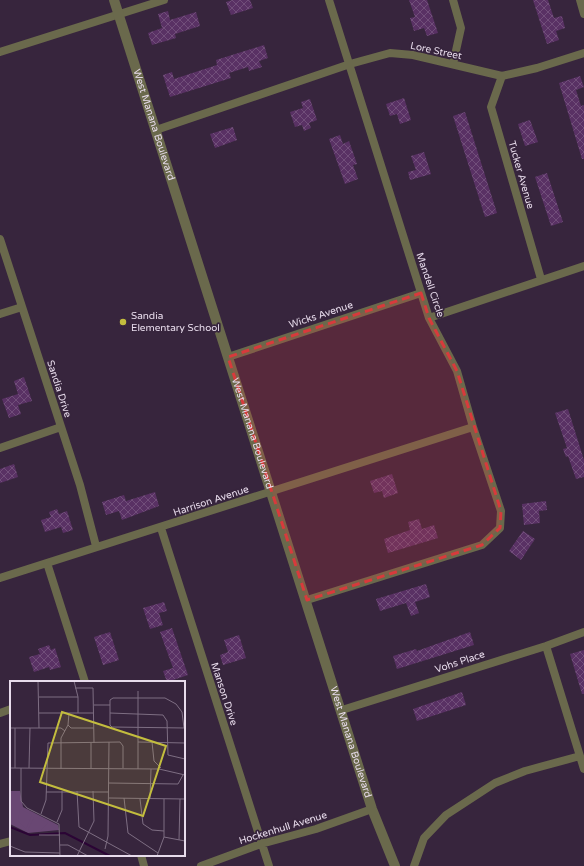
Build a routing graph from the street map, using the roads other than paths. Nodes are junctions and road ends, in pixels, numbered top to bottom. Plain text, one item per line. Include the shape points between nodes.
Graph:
1 (114, 0) edge
2 (164, 0) edge
3 (329, 0) edge
4 (452, 0) edge
5 (580, 0) edge
6 (119, 14) junction
7 (584, 14) edge
8 (0, 52) edge
9 (584, 53) edge
10 (350, 64) junction
11 (453, 64) junction
12 (502, 76) junction
13 (156, 130) junction
14 (0, 239) edge
15 (584, 266) edge
16 (541, 279) junction
17 (421, 293) junction
18 (22, 307) junction
19 (0, 314) edge
20 (429, 318) junction
21 (228, 357) junction
22 (61, 427) junction
23 (473, 427) junction
24 (0, 448) edge
25 (272, 492) junction
26 (161, 528) junction
27 (96, 546) junction
28 (47, 563) junction
29 (0, 578) edge
30 (307, 600) junction
31 (584, 632) edge
32 (546, 646) junction
33 (85, 681) edge
34 (10, 709) edge
35 (342, 710) junction
36 (0, 713) edge
37 (580, 756) junction
38 (584, 769) edge
39 (372, 810) junction
40 (10, 841) edge
41 (0, 844) edge
42 (261, 844) junction
43 (141, 856) edge
44 (144, 866) edge
45 (201, 866) edge
46 (269, 866) edge
47 (395, 866) edge
48 (414, 866) edge

1 - 6 street, West Manana Boulevard
2 - 6 street
3 - 10 street
4 - 11 street via 461,28
5 - 7 street
6 - 8 street
6 - 13 street, West Manana Boulevard
9 - 12 street, Lore Street
10 - 11 street, Lore Street via 390,53
10 - 13 street
10 - 17 street, Mandell Circle
11 - 12 street, Lore Street
12 - 16 street, Tucker Avenue via 491,107
13 - 21 street, West Manana Boulevard
14 - 18 street, Sandia Drive
15 - 16 street
16 - 20 street
17 - 20 street, Mandell Circle
17 - 21 street, Wicks Avenue
18 - 19 street
18 - 22 street, Sandia Drive
20 - 23 street, Mandell Circle via 457,371
21 - 25 street, West Manana Boulevard
22 - 24 street
22 - 27 street, Sandia Drive
23 - 25 street, Harrison Avenue
23 - 30 street, Mandell Circle via 501,511 500,528 482,545
25 - 26 street, Harrison Avenue
25 - 30 street, West Manana Boulevard
26 - 27 street, Harrison Avenue
26 - 42 street, Manson Drive
27 - 28 street, Harrison Avenue
28 - 29 street, Harrison Avenue
28 - 33 street
30 - 35 street, West Manana Boulevard
31 - 32 street, Vohs Place
32 - 35 street, Vohs Place
32 - 37 street
34 - 36 street
35 - 39 street, West Manana Boulevard
37 - 38 street
37 - 48 street via 525,771 495,783 446,815 424,838
39 - 42 street, Hockenhull Avenue
39 - 47 street, West Manana Boulevard
40 - 41 street
42 - 45 street, Hockenhull Avenue
42 - 46 street, Manson Drive
43 - 44 street

